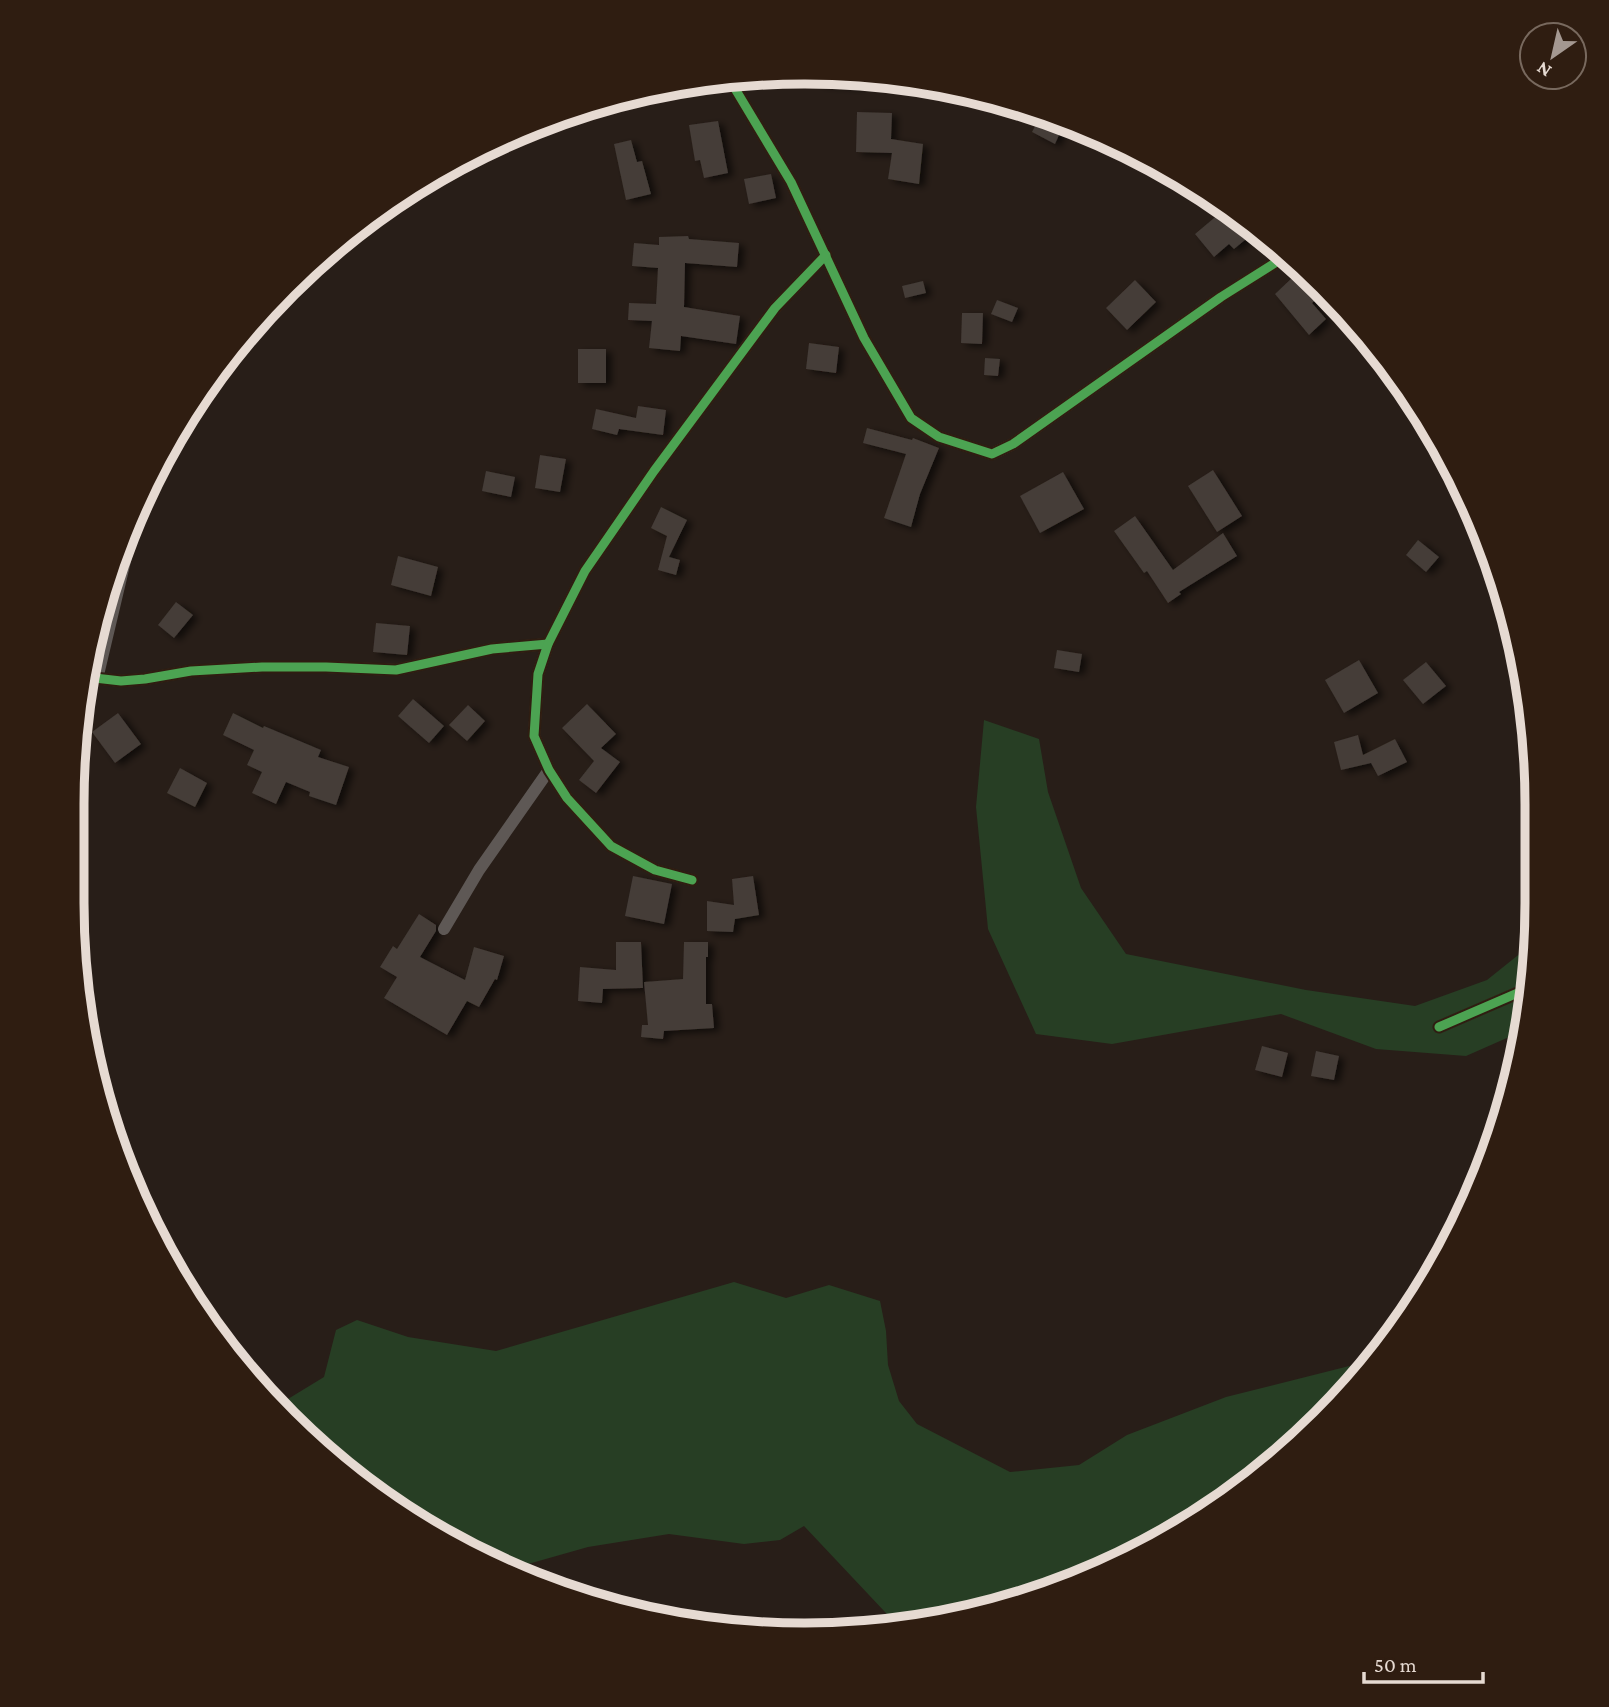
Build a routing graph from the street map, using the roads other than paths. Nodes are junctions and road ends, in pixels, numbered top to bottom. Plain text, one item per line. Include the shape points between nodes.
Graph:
1 (733, 88) edge
2 (827, 256) junction
3 (1278, 261) edge
4 (548, 644) junction
5 (96, 678) edge
6 (549, 770) junction
7 (692, 880) dead end
8 (444, 929) dead end
9 (1519, 992) edge
10 (1439, 1027) dead end

1 - 2 street via 791,182
2 - 3 street via 864,338 911,418 939,437 992,454
2 - 4 street via 775,309 654,471 585,571
4 - 5 street via 492,649 396,670 262,667 145,679
4 - 6 street via 538,674 534,736
6 - 7 street via 567,798 611,846 655,870
6 - 8 street
9 - 10 street

